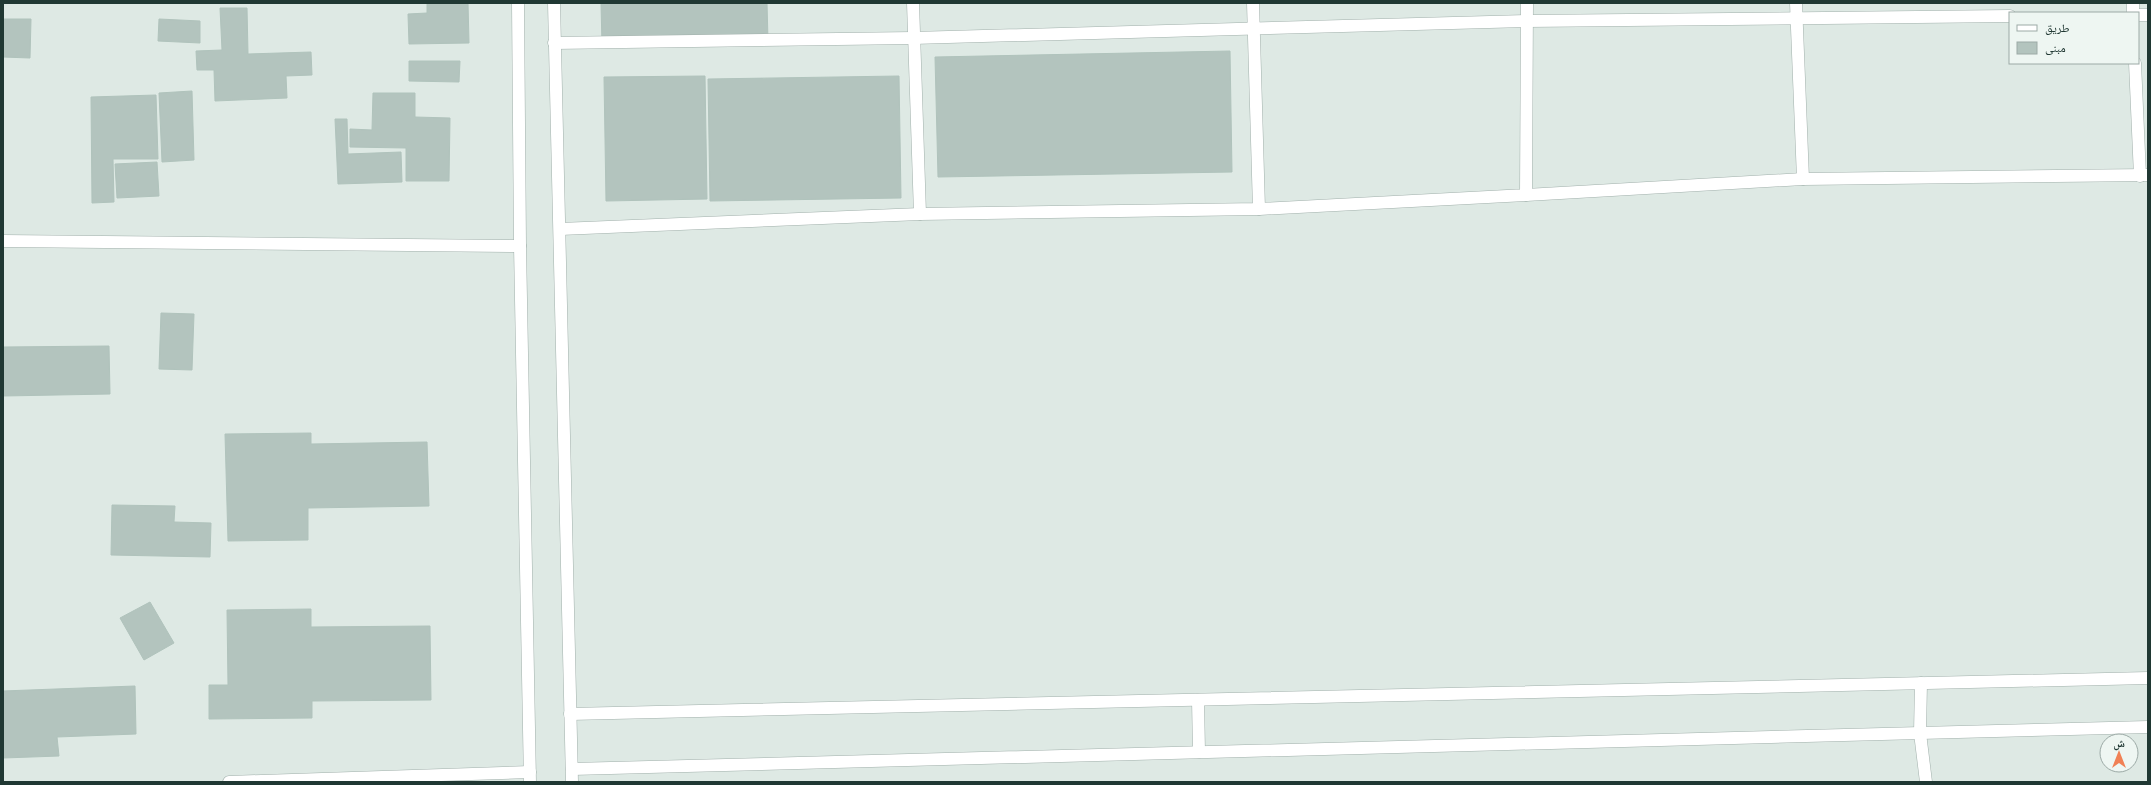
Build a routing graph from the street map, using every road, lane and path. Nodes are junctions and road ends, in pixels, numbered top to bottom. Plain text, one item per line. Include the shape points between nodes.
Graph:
1 (518, 3) edge
2 (554, 3) edge
3 (913, 3) edge
4 (1253, 3) edge
5 (1527, 3) edge
6 (1796, 3) edge
7 (2009, 16) edge
8 (1797, 17) junction
9 (1528, 21) junction
10 (1254, 30) junction
11 (913, 38) junction
12 (554, 43) junction
13 (2135, 64) edge
14 (2144, 176) edge
15 (1803, 179) junction
16 (1526, 195) junction
17 (1259, 209) junction
18 (920, 214) junction
19 (560, 229) junction
20 (3, 241) edge
21 (520, 246) junction
22 (2148, 678) edge
23 (1921, 683) junction
24 (1198, 700) junction
25 (570, 714) junction
26 (2148, 727) edge
27 (1920, 733) junction
28 (1199, 752) junction
29 (572, 769) junction
30 (530, 777) edge
31 (229, 782) edge
32 (572, 782) edge
33 (1926, 782) edge

1 - 21 street
2 - 12 street
3 - 11 street
4 - 10 street
5 - 9 street
6 - 8 street
7 - 8 street
8 - 9 street
8 - 15 street
9 - 10 street
9 - 16 street
10 - 11 street
10 - 17 street
11 - 12 street
11 - 18 street
12 - 19 street
13 - 14 street
14 - 15 street
15 - 16 street
16 - 17 street
17 - 18 street
18 - 19 street
19 - 25 street
20 - 21 street
21 - 30 street
22 - 23 street
23 - 24 street
23 - 27 street
24 - 25 street
24 - 28 street
25 - 29 street
26 - 27 street
27 - 28 street
27 - 33 street
28 - 29 street
29 - 32 street
30 - 31 street

